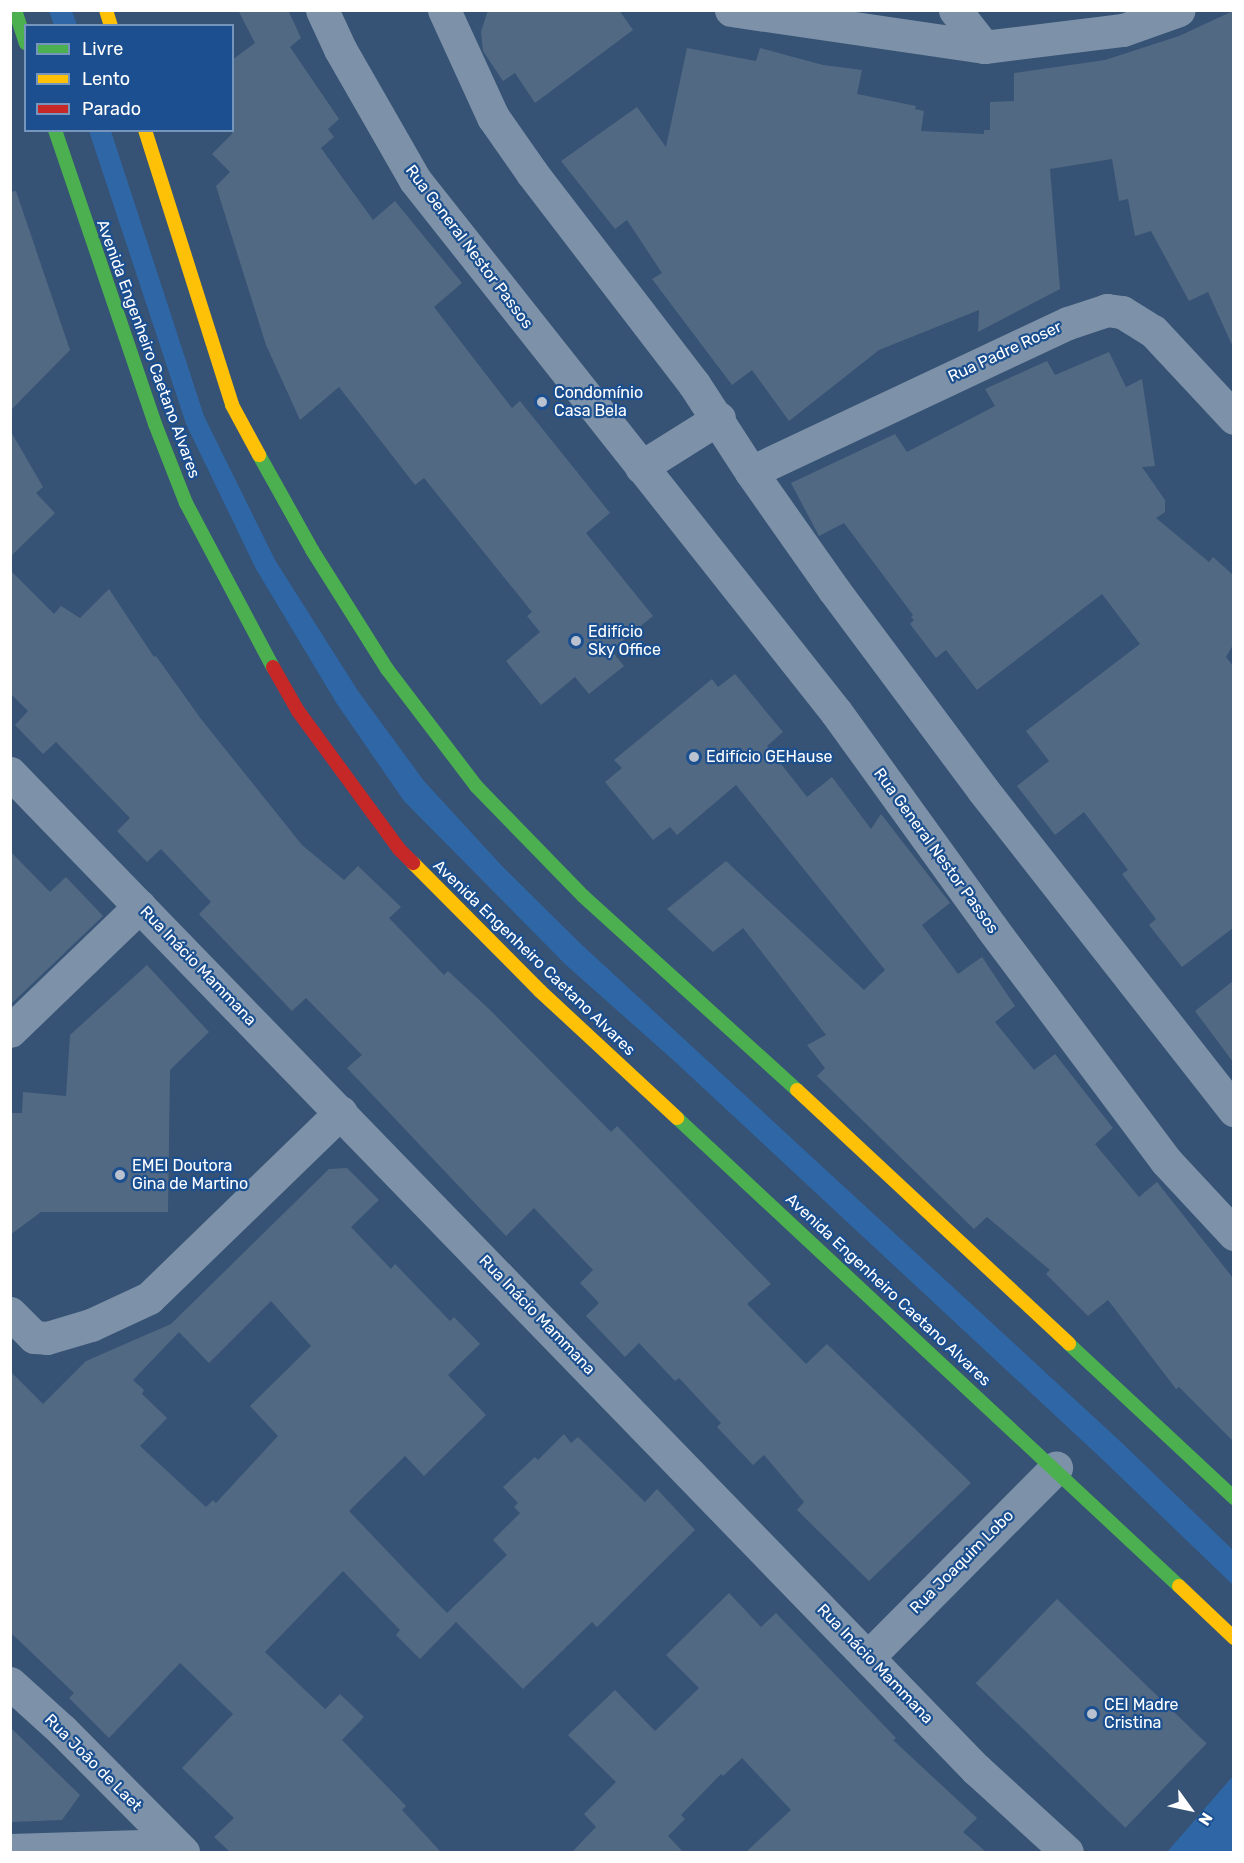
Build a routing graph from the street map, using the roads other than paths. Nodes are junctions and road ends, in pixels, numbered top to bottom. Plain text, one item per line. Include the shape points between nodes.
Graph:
1 (15, 10) edge
2 (322, 10) edge
3 (444, 10) edge
4 (731, 10) edge
5 (954, 10) edge
6 (1179, 10) edge
7 (24, 37) edge
8 (984, 47) junction
9 (56, 132) edge
10 (146, 132) edge
11 (719, 418) junction
12 (1233, 418) edge
13 (641, 467) junction
14 (752, 472) junction
15 (10, 773) edge
16 (140, 906) junction
17 (10, 1031) edge
18 (1233, 1110) edge
19 (341, 1113) junction
20 (1233, 1234) edge
21 (10, 1313) edge
22 (1056, 1468) junction
23 (1233, 1498) edge
24 (1233, 1638) edge
25 (868, 1657) junction
26 (10, 1683) edge
27 (179, 1849) edge
28 (10, 1851) edge
29 (1067, 1852) edge

1 - 7 street
2 - 13 street, Rua General Nestor Passos via 415,180
3 - 11 street via 493,117
4 - 8 street
5 - 8 street
6 - 8 street via 1123,30
9 - 22 street, Avenida Engenheiro Caetano Alvares via 155,424 186,503 298,711 339,770 399,849 540,991
10 - 23 street via 232,405 312,550 387,669 476,786 583,896 1148,1415
11 - 13 street
11 - 14 street
12 - 14 street, Rua Padre Roser via 1154,331 1122,312 1107,310 1068,322
13 - 20 street, Rua General Nestor Passos via 836,712 1166,1161
14 - 18 street via 834,590 983,790
15 - 16 street, Rua Inácio Mammana
16 - 17 street
16 - 19 street, Rua Inácio Mammana
19 - 21 street via 149,1298 92,1325 47,1338 34,1337
19 - 25 street, Rua Inácio Mammana
22 - 24 street, Avenida Engenheiro Caetano Alvares
22 - 25 street, Rua Joaquim Lobo
25 - 29 street, Rua Inácio Mammana via 976,1769
26 - 27 street, Rua João de Laet
27 - 28 street, Rua João de Laet

